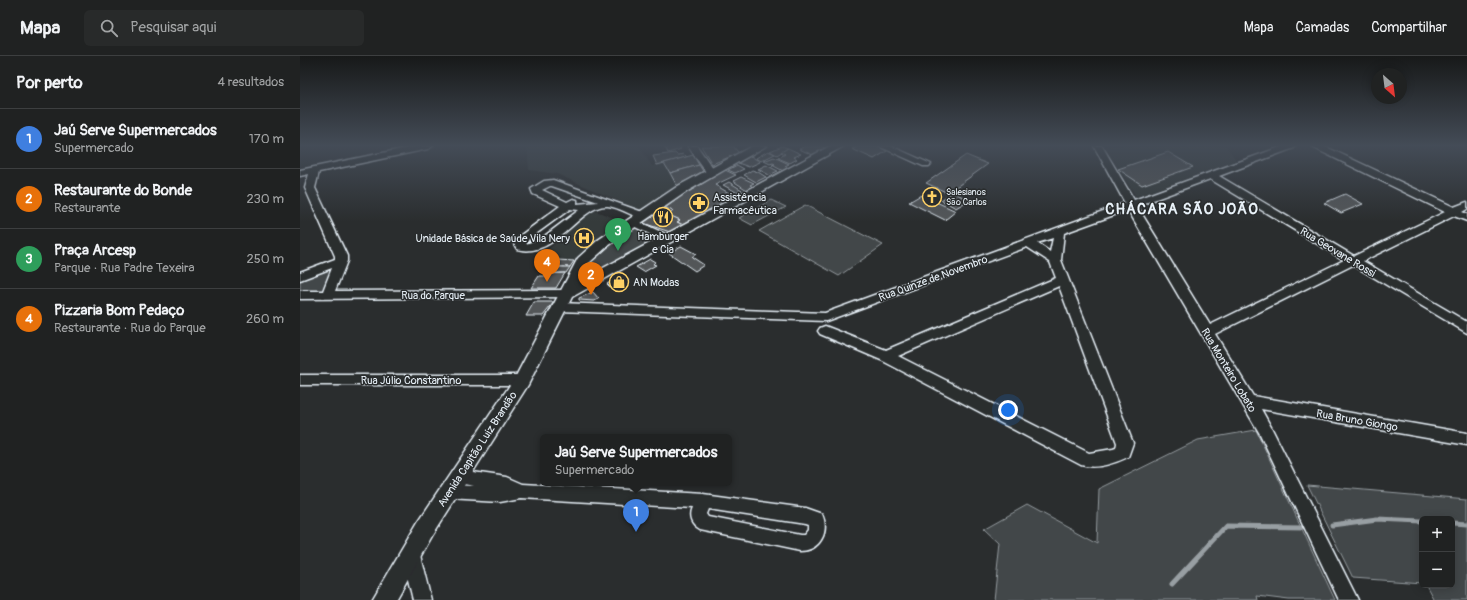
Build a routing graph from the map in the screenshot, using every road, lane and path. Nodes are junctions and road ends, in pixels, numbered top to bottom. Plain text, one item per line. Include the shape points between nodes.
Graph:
1 (315, 171) edge
2 (714, 171) edge
3 (792, 171) edge
4 (1112, 171) edge
5 (1220, 171) edge
6 (1370, 171) edge
7 (711, 173) joint
8 (1210, 175) junction
9 (587, 194) junction
10 (608, 202) junction
11 (569, 205) junction
12 (1467, 205) edge
13 (1131, 206) junction
14 (588, 208) junction
15 (1454, 212) junction
16 (1467, 218) edge
17 (640, 219) junction
18 (1059, 232) junction
19 (668, 239) junction
20 (1029, 243) junction
21 (1055, 260) junction
22 (341, 261) junction
23 (1354, 261) junction
24 (581, 265) junction
25 (604, 274) junction
26 (300, 276) edge
27 (1062, 280) junction
28 (300, 295) edge
29 (327, 295) junction
30 (562, 301) junction
31 (1467, 328) edge
32 (825, 331) dead end
33 (1207, 332) junction
34 (886, 356) junction
35 (300, 380) edge
36 (522, 380) junction
37 (1248, 402) junction
38 (1467, 439) edge
39 (454, 485) junction
40 (703, 501) junction
41 (411, 555) junction
42 (383, 600) edge
43 (422, 600) edge
44 (1349, 600) edge

1 - 22 street via 310,188
2 - 7 main road, Avenida Capitão Luiz Brandão
3 - 19 main road
4 - 13 street, Rua Monteiro Lobato
5 - 8 street, Rua Quinze de Novembro
6 - 15 street
7 - 17 main road, Avenida Capitão Luiz Brandão via 682,189
8 - 13 street, Rua Quinze de Novembro
8 - 23 street, Rua Geovane Rossi
9 - 10 street
9 - 11 street
9 - 11 street via 553,183 536,189 548,198
10 - 14 street
10 - 17 street
11 - 14 street
11 - 14 street via 525,237 520,244 521,247 525,249 547,240
12 - 15 street
13 - 18 street, Rua Quinze de Novembro
13 - 33 street, Rua Monteiro Lobato
15 - 16 street
15 - 23 street
17 - 19 street
17 - 24 main road, Avenida Capitão Luiz Brandão via 603,243 588,255
18 - 20 street, Rua Quinze de Novembro
18 - 21 street
19 - 25 main road
20 - 21 street
20 - 30 street, Rua Quinze de Novembro via 826,318
21 - 27 street
22 - 26 street
22 - 29 street
23 - 31 street, Rua Geovane Rossi
23 - 33 street
24 - 25 main road via 585,271
24 - 30 main road, Avenida Capitão Luiz Brandão
25 - 30 main road
27 - 34 street
27 - 34 street via 1125,443 1123,452 1113,457 1086,460
28 - 29 street, Rua do Parque
29 - 30 street, Rua do Parque
30 - 36 main road, Avenida Capitão Luiz Brandão
32 - 34 street
33 - 37 street, Rua Monteiro Lobato
35 - 36 street, Rua Júlio Constantino
36 - 39 main road, Avenida Capitão Luiz Brandão
37 - 38 street, Rua Bruno Giongo
37 - 44 street, Rua Monteiro Lobato via 1266,431
39 - 40 street via 500,495 521,490
39 - 41 main road, Avenida Capitão Luiz Brandão
40 - 40 street via 698,514 700,520 706,524 800,543 808,543 814,538 818,525 816,520 806,516
41 - 42 main road, Avenida Capitão Luiz Brandão
41 - 43 street

